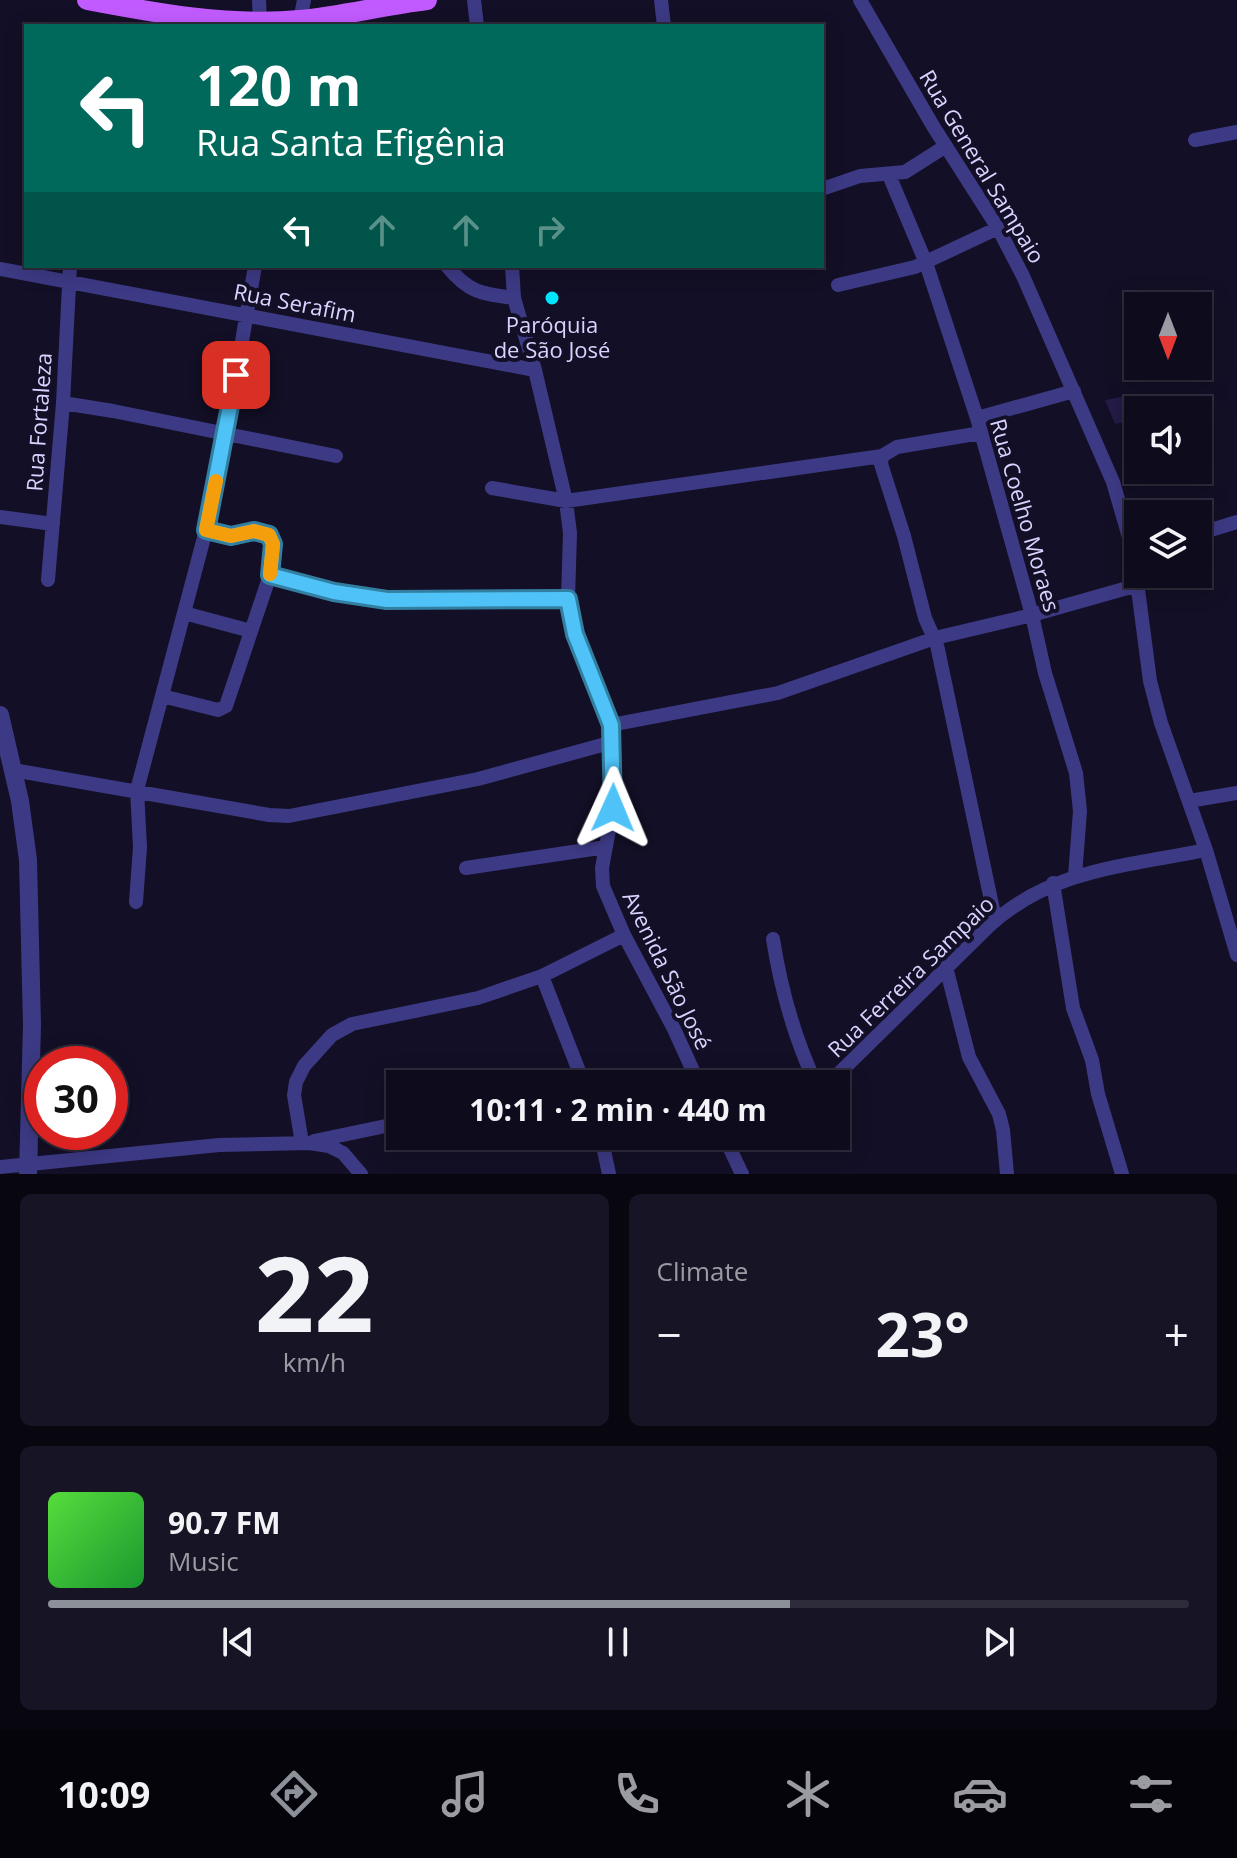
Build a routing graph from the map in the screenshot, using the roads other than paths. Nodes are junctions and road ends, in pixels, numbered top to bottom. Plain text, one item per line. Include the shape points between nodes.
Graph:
1 (87, 0) edge
2 (427, 0) edge
3 (474, 0) edge
4 (661, 0) edge
5 (860, 0) edge
6 (114, 2) edge
7 (175, 7) edge
8 (259, 10) edge
9 (301, 15) edge
10 (477, 24) edge
11 (664, 24) edge
12 (1237, 132) edge
13 (1195, 140) dead end
14 (946, 146) junction
15 (889, 175) junction
16 (824, 188) edge
17 (998, 228) junction
18 (926, 263) junction
19 (70, 268) edge
20 (255, 268) edge
21 (449, 268) edge
22 (512, 268) edge
23 (0, 269) edge
24 (70, 282) junction
25 (838, 285) dead end
26 (514, 298) junction
27 (246, 316) junction
28 (535, 370) junction
29 (1074, 391) junction
30 (63, 403) junction
31 (979, 426) junction
32 (226, 434) junction
33 (336, 456) dead end
34 (882, 456) junction
35 (492, 488) dead end
36 (566, 501) junction
37 (1124, 516) edge
38 (0, 517) edge
39 (1237, 522) edge
40 (53, 524) junction
41 (206, 530) junction
42 (1212, 530) edge
43 (270, 575) junction
44 (48, 580) dead end
45 (1127, 588) edge
46 (1138, 588) edge
47 (568, 599) junction
48 (184, 613) junction
49 (1032, 615) junction
50 (251, 631) junction
51 (935, 638) junction
52 (162, 696) junction
53 (0, 715) edge
54 (611, 725) junction
55 (613, 742) junction
56 (7, 760) edge
57 (137, 790) junction
58 (1237, 793) edge
59 (1189, 801) junction
60 (606, 847) junction
61 (1206, 850) junction
62 (466, 868) dead end
63 (1075, 876) junction
64 (1053, 883) junction
65 (136, 902) dead end
66 (995, 919) junction
67 (624, 935) junction
68 (773, 939) dead end
69 (1237, 955) edge
70 (946, 967) junction
71 (542, 976) junction
72 (579, 1070) edge
73 (693, 1070) edge
74 (810, 1070) edge
75 (842, 1070) edge
76 (386, 1126) edge
77 (302, 1143) junction
78 (604, 1150) edge
79 (731, 1150) edge
80 (0, 1167) edge
81 (28, 1169) edge
82 (361, 1174) edge
83 (609, 1174) edge
84 (742, 1174) edge
85 (1007, 1174) edge
86 (1122, 1174) edge

1 - 6 main road
2 - 9 main road
3 - 10 street
4 - 11 street
5 - 14 street, Rua General Sampaio
6 - 7 main road
7 - 8 main road
8 - 9 main road
12 - 13 street
14 - 15 street via 920,165
14 - 17 street, Rua General Sampaio
15 - 16 street via 860,176
15 - 18 street, Rua Coelho Moraes
17 - 18 street
17 - 29 street, Rua General Sampaio
18 - 25 street
18 - 31 street, Rua Coelho Moraes
19 - 24 street, Rua Fortaleza
20 - 27 street
21 - 26 street via 477,293
22 - 26 street, Avenida São José
23 - 24 street, Rua Serafim
24 - 27 street, Rua Serafim
24 - 30 street, Rua Fortaleza
26 - 28 street, Avenida São José
27 - 28 street, Rua Serafim
27 - 32 street
28 - 36 street, Avenida São José
29 - 31 street
29 - 37 street, Rua General Sampaio
30 - 32 street
30 - 40 street, Rua Fortaleza
31 - 34 street via 897,447
31 - 49 street, Rua Coelho Moraes
32 - 33 street
32 - 41 street
34 - 36 street
34 - 51 street via 883,476
35 - 36 street
36 - 47 street, Avenida São José
38 - 40 street
39 - 42 street
40 - 44 street, Rua Fortaleza
41 - 43 street via 231,536 254,531 269,535
41 - 48 street
43 - 47 street via 387,600
43 - 50 street
45 - 49 street
46 - 59 street, Rua General Sampaio via 1150,681
47 - 54 street, Avenida São José via 575,634
48 - 50 street
48 - 52 street
49 - 51 street
49 - 63 street, Rua Coelho Moraes via 1079,784
50 - 52 street via 223,709
51 - 54 street via 778,693
51 - 66 street
52 - 57 street
53 - 56 street
54 - 55 street, Avenida São José
55 - 57 street via 497,775 300,815 269,815
55 - 60 street, Avenida São José via 613,808
56 - 57 street
56 - 81 street via 28,860
57 - 65 street
58 - 59 street
59 - 61 street, Rua General Sampaio
60 - 62 street
60 - 67 street, Avenida São José via 603,886
61 - 63 street, Rua Ferreira Sampaio
61 - 69 street, Rua General Sampaio
63 - 64 street, Rua Ferreira Sampaio
64 - 66 street, Rua Ferreira Sampaio
64 - 86 street via 1073,1008
66 - 70 street, Rua Ferreira Sampaio
67 - 71 street
67 - 73 street, Avenida São José
68 - 74 street via 786,1007
70 - 75 street, Rua Ferreira Sampaio
70 - 85 street via 969,1057 999,1114
71 - 72 street
71 - 77 street via 478,998 352,1024 332,1035 296,1082
76 - 77 street
77 - 81 street via 192,1148
77 - 82 street via 343,1153
78 - 83 street
79 - 84 street
80 - 81 street

